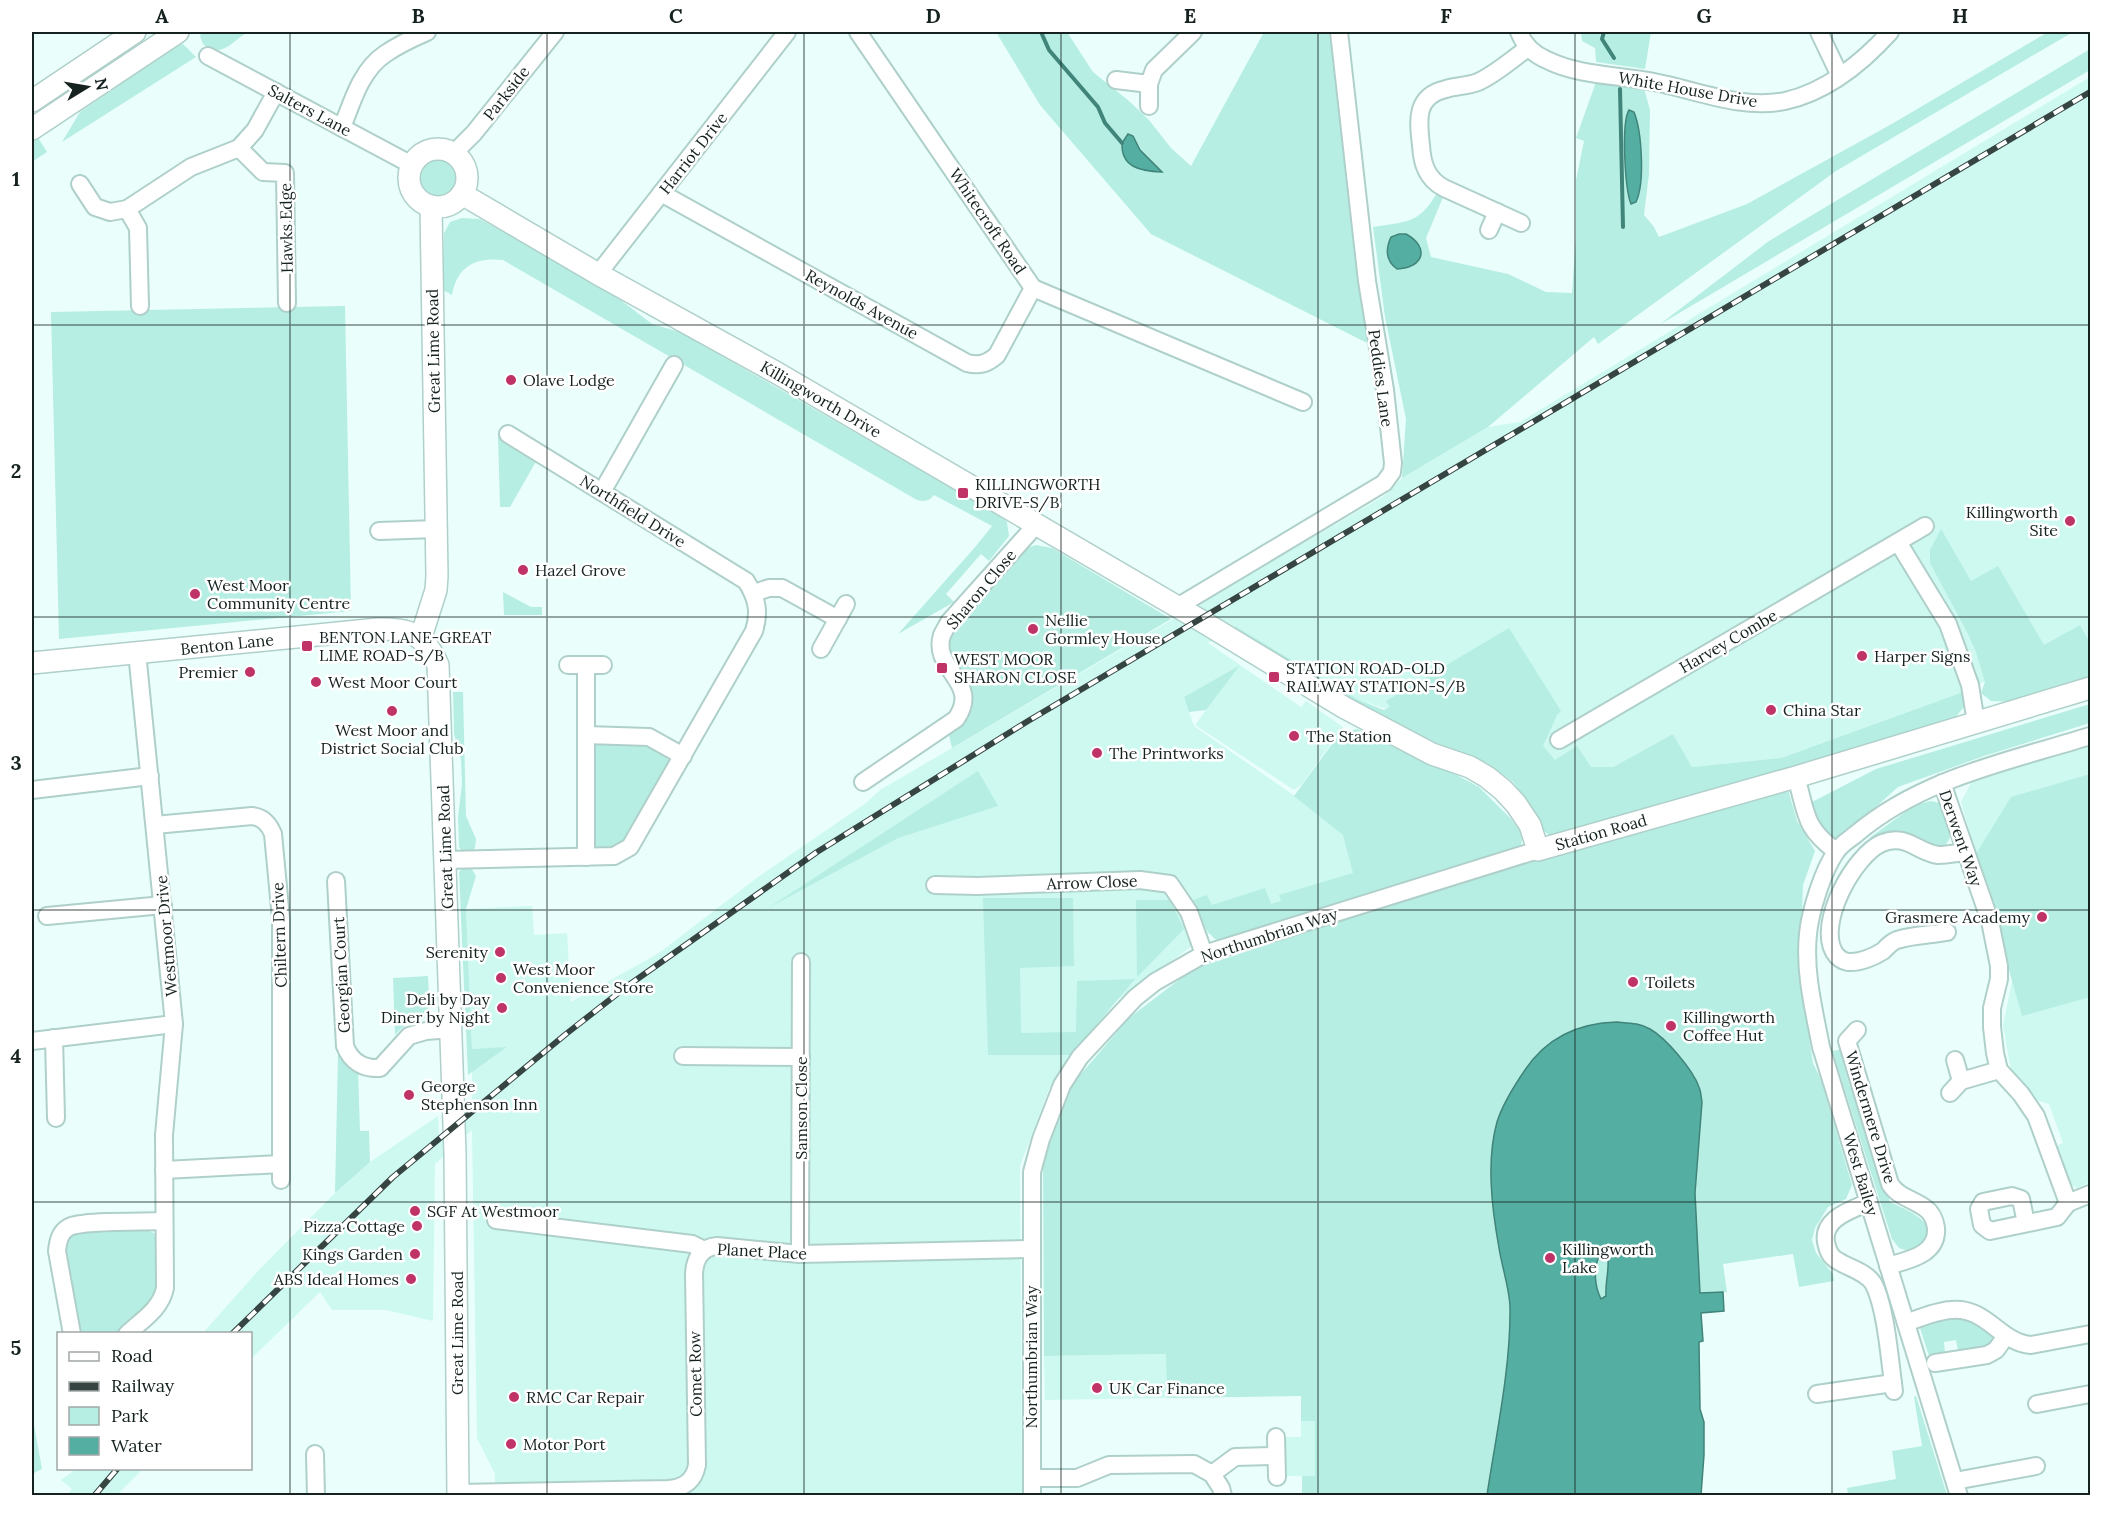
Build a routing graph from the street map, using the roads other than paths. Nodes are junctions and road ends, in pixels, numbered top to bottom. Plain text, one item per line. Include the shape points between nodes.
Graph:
1 (135, 32) edge
2 (178, 32) edge
3 (427, 32) edge
4 (555, 32) edge
5 (787, 32) edge
6 (858, 32) edge
7 (1193, 32) edge
8 (1339, 32) edge
9 (1519, 32) edge
10 (1820, 32) edge
11 (1890, 32) edge
12 (1528, 48) junction
13 (208, 56) dead end
14 (1840, 76) junction
15 (1116, 80) dead end
16 (1149, 84) junction
17 (276, 92) junction
18 (32, 101) edge
19 (1149, 106) dead end
20 (342, 128) junction
21 (32, 129) edge
22 (239, 148) junction
23 (454, 153) junction
24 (412, 165) junction
25 (80, 184) dead end
26 (661, 193) junction
27 (462, 194) junction
28 (431, 206) junction
29 (127, 209) junction
30 (1497, 212) junction
31 (1521, 222) dead end
32 (1489, 230) dead end
33 (598, 274) junction
34 (1033, 288) junction
35 (287, 303) dead end
36 (140, 306) dead end
37 (674, 364) dead end
38 (1303, 402) dead end
39 (508, 434) dead end
40 (602, 492) junction
41 (1036, 525) junction
42 (1925, 526) dead end
43 (436, 529) junction
44 (379, 531) dead end
45 (1898, 542) junction
46 (754, 592) junction
47 (1177, 607) junction
48 (421, 637) junction
49 (821, 649) dead end
50 (137, 652) junction
51 (32, 663) edge
52 (568, 665) dead end
53 (2091, 688) edge
54 (1976, 723) junction
55 (586, 735) junction
56 (2091, 736) edge
57 (1559, 740) dead end
58 (683, 756) junction
59 (150, 776) junction
60 (1796, 777) junction
61 (863, 782) dead end
62 (1942, 783) junction
63 (32, 790) edge
64 (155, 825) junction
65 (1538, 850) junction
66 (1836, 851) junction
67 (1966, 852) junction
68 (586, 857) junction
69 (446, 860) junction
70 (336, 881) dead end
71 (935, 885) dead end
72 (163, 905) junction
73 (48, 916) dead end
74 (1938, 929) dead end
75 (1204, 954) junction
76 (801, 962) dead end
77 (174, 1024) junction
78 (452, 1029) junction
79 (1857, 1030) dead end
80 (54, 1038) junction
81 (32, 1041) edge
82 (683, 1056) dead end
83 (801, 1057) junction
84 (1955, 1060) dead end
85 (1999, 1070) junction
86 (55, 1118) dead end
87 (164, 1170) junction
88 (2091, 1194) edge
89 (1869, 1202) junction
90 (2068, 1203) junction
91 (496, 1220) dead end
92 (164, 1221) junction
93 (2026, 1223) dead end
94 (1031, 1249) junction
95 (704, 1250) junction
96 (800, 1254) junction
97 (1888, 1266) junction
98 (1906, 1323) junction
99 (72, 1332) edge
100 (129, 1332) edge
101 (2091, 1334) edge
102 (2006, 1336) junction
103 (1945, 1356) dead end
104 (1817, 1394) dead end
105 (2091, 1394) edge
106 (2037, 1404) dead end
107 (1276, 1437) dead end
108 (315, 1454) dead end
109 (1276, 1456) junction
110 (2029, 1473) dead end
111 (1212, 1474) junction
112 (1277, 1477) dead end
113 (1032, 1478) junction
114 (1957, 1488) edge
115 (690, 1490) edge
116 (458, 1494) edge
117 (316, 1496) edge
118 (1032, 1496) edge
119 (1223, 1496) edge

1 - 18 main road
2 - 21 main road
3 - 20 street via 376,62 361,81
4 - 23 street, Parkside
5 - 26 street, Harriot Drive
6 - 34 street, Whitecroft Road
7 - 16 street via 1157,66
8 - 47 street, Peddies Lane via 1392,472 1384,483
9 - 12 street
10 - 14 street
11 - 14 street, White House Drive
12 - 14 street, White House Drive via 1561,66 1762,103 1800,96
12 - 30 street via 1474,84 1435,93 1420,109 1421,154 1428,175 1441,187
13 - 17 street, Salters Lane
15 - 16 street
16 - 19 street
17 - 20 street, Salters Lane
17 - 22 street via 255,130
20 - 24 street, Salters Lane
22 - 29 street via 191,167
22 - 35 street, Hawks Edge via 263,172 285,173
23 - 24 main road via 440,148 429,150
23 - 27 main road via 466,171
24 - 28 main road via 409,182 413,192
25 - 29 street via 95,207 110,212
26 - 33 street, Harriot Drive
26 - 34 street, Reynolds Avenue via 967,363 990,362 997,355
27 - 28 main road via 446,206
27 - 33 main road, Killingworth Drive
28 - 43 main road, Great Lime Road
29 - 36 street via 138,228
30 - 31 street
30 - 32 street
33 - 41 main road, Killingworth Drive via 777,373
34 - 38 street, Whitecroft Road
37 - 40 street
39 - 40 street, Northfield Drive
40 - 46 street, Northfield Drive via 746,581
41 - 47 main road, Killingworth Drive
41 - 61 street, Sharon Close via 949,622 942,636 942,657 962,687 964,709 956,719
42 - 45 street, Harvey Combe
43 - 44 street
43 - 48 main road, Great Lime Road via 436,590
45 - 54 street via 1948,624 1970,685
45 - 57 street, Harvey Combe
46 - 49 street via 782,588 842,611
46 - 58 street via 758,612 754,632
47 - 65 main road, Station Road via 1345,708 1432,754 1486,777 1516,804 1530,825
48 - 50 main road, Benton Lane via 378,628
48 - 69 main road, Great Lime Road via 438,665
50 - 51 main road, Benton Lane
50 - 59 street, Westmoor Drive
52 - 55 street via 594,665
53 - 54 main road, Station Road
54 - 60 main road, Station Road
55 - 58 street via 649,737
55 - 68 street
56 - 62 street, West Bailey
58 - 68 street via 630,848 614,856
59 - 63 street
59 - 64 street, Westmoor Drive
60 - 65 main road, Station Road
60 - 66 street via 1809,824 1818,838
62 - 66 street, West Bailey via 1894,807
62 - 67 street, Derwent Way
64 - 72 street, Westmoor Drive
64 - 87 street, Chiltern Drive via 252,816 262,819 271,828 274,841 281,919 280,1172
65 - 75 street, Northumbrian Way
66 - 89 street, West Bailey via 1812,910 1809,984 1821,1047
67 - 74 street via 1937,855 1906,840 1892,840 1872,849 1844,885 1832,914 1829,937 1837,957 1847,962 1862,961 1896,940
67 - 85 street, Derwent Way via 1990,921 1999,966 1992,1027
68 - 69 street
69 - 78 main road, Great Lime Road
70 - 78 street, Georgian Court via 345,1046 350,1056 365,1067 380,1068 409,1036
71 - 75 street, Arrow Close via 1140,880 1170,884 1189,912
72 - 73 street
72 - 77 street, Westmoor Drive
75 - 94 street, Northumbrian Way via 1135,998 1080,1058 1062,1085 1032,1172
76 - 83 street, Samson Close
77 - 80 street
77 - 87 street, Westmoor Drive
78 - 116 main road, Great Lime Road
79 - 97 street, Windermere Drive via 1847,1041 1890,1184 1894,1191 1926,1208 1935,1226 1933,1242 1923,1254
80 - 81 street
80 - 86 street
82 - 83 street
83 - 96 street, Samson Close
84 - 85 street via 1956,1087
85 - 90 street via 2036,1116
87 - 92 street, Westmoor Drive
88 - 90 street
89 - 97 street, West Bailey
89 - 104 street via 1834,1218 1826,1239 1830,1255 1874,1284 1884,1321 1893,1387
90 - 93 street via 2057,1217
91 - 95 street, Planet Place via 692,1244
92 - 99 street via 78,1224 63,1232 57,1251
92 - 100 street, Westmoor Drive via 163,1297
94 - 96 street, Planet Place
94 - 113 street, Northumbrian Way
95 - 96 street, Planet Place via 717,1246
95 - 115 street, Comet Row via 697,1258 694,1273 697,1465
97 - 98 street, West Bailey
98 - 102 street via 1950,1310 1967,1311 1983,1317
98 - 114 street, West Bailey
101 - 102 street via 2031,1345
102 - 103 street via 1987,1355
105 - 106 street via 2055,1393
107 - 109 street
108 - 117 street
109 - 111 street via 1235,1457
109 - 112 street
110 - 114 street
111 - 113 street via 1194,1464 1139,1464 1109,1465 1077,1478
111 - 119 street
113 - 118 street, Northumbrian Way
115 - 116 street

